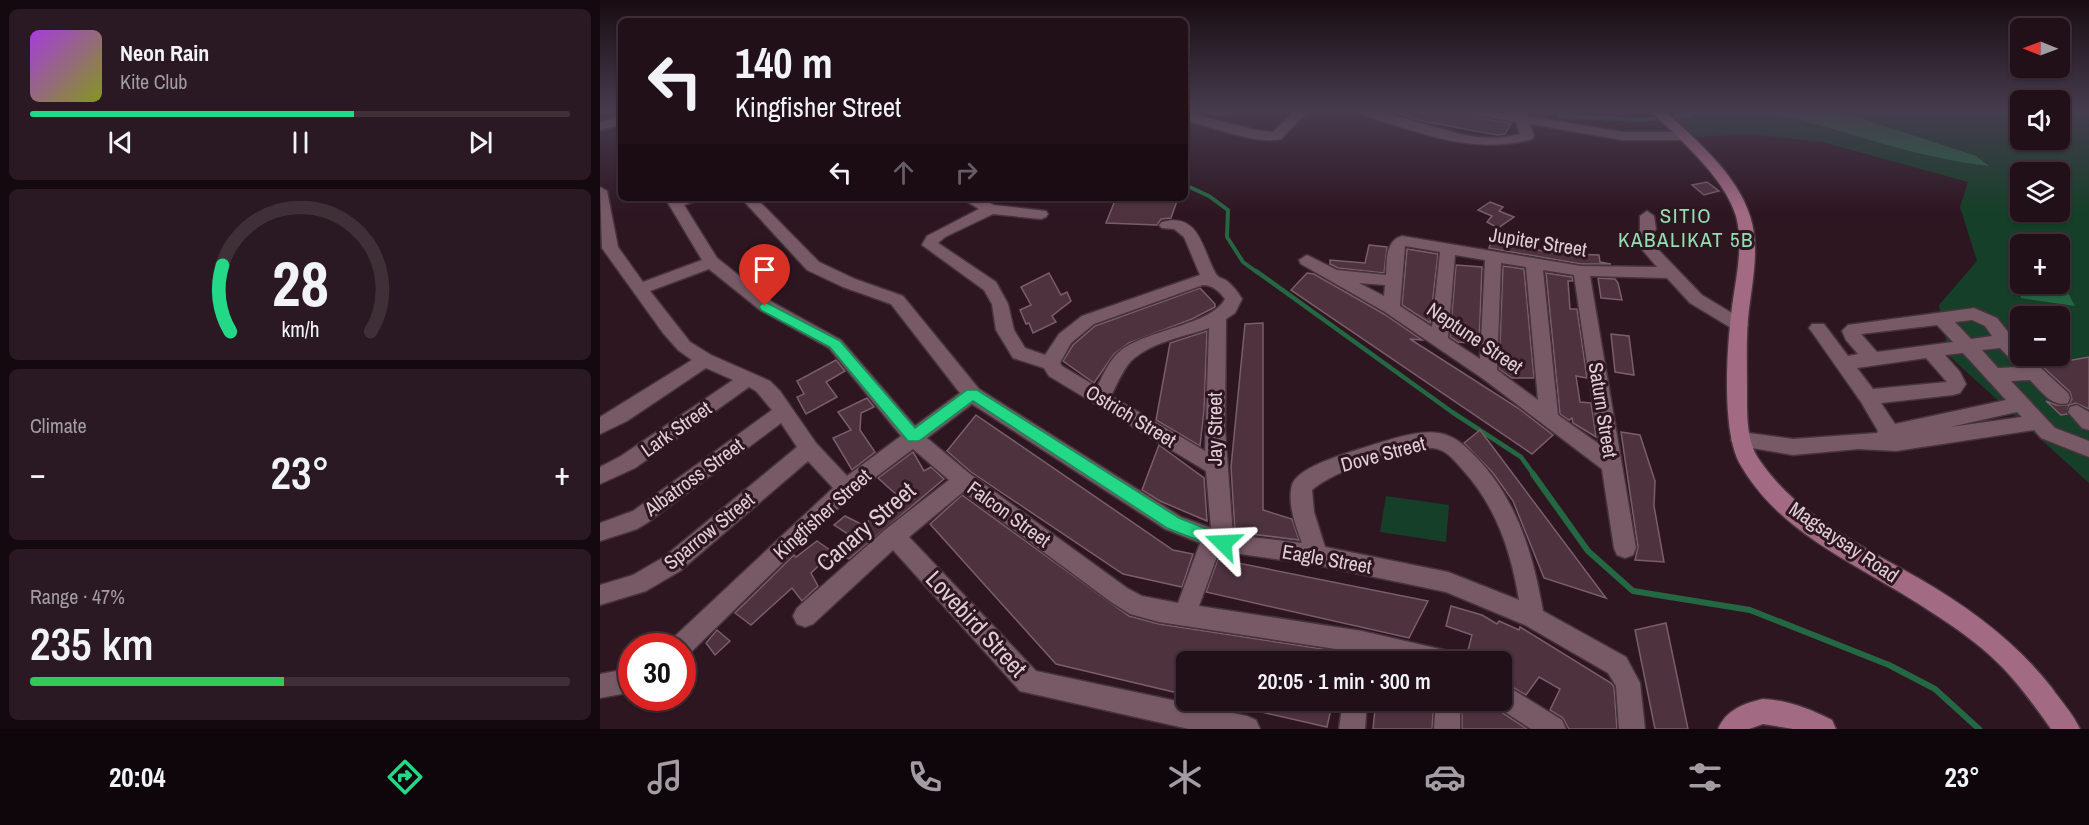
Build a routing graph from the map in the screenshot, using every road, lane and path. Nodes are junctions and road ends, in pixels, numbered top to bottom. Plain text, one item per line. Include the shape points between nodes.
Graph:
1 (1692, 145) edge
2 (600, 191) edge
3 (673, 201) edge
4 (751, 201) edge
5 (974, 201) edge
6 (991, 209) junction
7 (1041, 214) dead end
8 (1647, 216) dead end
9 (1167, 225) dead end
10 (1448, 248) junction
11 (1493, 257) junction
12 (1307, 260) dead end
13 (711, 262) junction
14 (1534, 263) junction
15 (1581, 271) junction
16 (1669, 273) junction
17 (1330, 274) junction
18 (1209, 279) junction
19 (1394, 281) junction
20 (640, 289) junction
21 (1391, 308) junction
22 (1218, 316) junction
23 (1942, 319) junction
24 (1739, 325) junction
25 (1818, 328) dead end
26 (1439, 340) junction
27 (2004, 341) junction
28 (1970, 347) junction
29 (1931, 351) junction
30 (1872, 358) junction
31 (705, 360) junction
32 (1051, 363) junction
33 (1843, 363) junction
34 (1488, 373) junction
35 (2034, 373) junction
36 (1995, 375) junction
37 (749, 378) junction
38 (972, 394) junction
39 (1868, 397) junction
40 (2061, 398) dead end
41 (1100, 399) junction
42 (2022, 404) junction
43 (783, 412) junction
44 (1549, 416) junction
45 (2038, 422) junction
46 (600, 426) edge
47 (914, 437) junction
48 (1887, 438) junction
49 (1741, 440) junction
50 (2087, 445) edge
51 (809, 449) junction
52 (1611, 464) junction
53 (1214, 466) junction
54 (600, 476) edge
55 (963, 480) junction
56 (846, 488) junction
57 (600, 532) edge
58 (894, 536) junction
59 (1217, 541) junction
60 (1625, 548) dead end
61 (1317, 555) junction
62 (600, 595) edge
63 (1185, 614) junction
64 (805, 616) dead end
65 (1533, 617) junction
66 (695, 633) edge
67 (1356, 651) edge
68 (618, 684) edge
69 (600, 686) edge
70 (1512, 703) edge
71 (1354, 711) edge
72 (1448, 711) edge
73 (1543, 726) edge
74 (1247, 729) edge
75 (1352, 729) edge
76 (1447, 729) edge
77 (1632, 729) edge
78 (1731, 729) edge
79 (1823, 729) edge
80 (2067, 729) edge

1 - 24 main road, Magsaysay Road via 1723,180 1743,214 1747,236
2 - 20 street via 610,248
3 - 13 street, Falcon Street
4 - 38 street, Eagle Street via 813,267 897,300
5 - 6 street
6 - 7 street
6 - 32 street via 940,234 930,245 990,285 1005,330 1019,353
8 - 16 street via 1648,229 1641,241
9 - 18 street via 1181,225 1189,231
10 - 11 street, Jupiter Street
10 - 19 street, Jupiter Street via 1402,241 1396,247
10 - 26 street
11 - 14 street, Jupiter Street
11 - 34 street
12 - 17 street, Neptune Street
13 - 20 street
13 - 47 street, Falcon Street via 765,306 835,344
14 - 15 street, Jupiter Street
14 - 44 street
15 - 16 street, Jupiter Street
15 - 52 street, Saturn Street
16 - 24 street via 1696,299
17 - 19 street
17 - 21 street, Neptune Street
18 - 22 street via 1227,289 1234,299 1229,309
18 - 32 street via 1081,324 1053,355
19 - 21 street
20 - 31 street via 684,346
21 - 26 street, Neptune Street
22 - 41 street via 1127,355
22 - 53 street, Jay Street
23 - 27 street via 1974,314 1983,317
23 - 28 street
23 - 30 street via 1851,331
24 - 49 main road, Magsaysay Road
25 - 33 street
26 - 34 street, Neptune Street
27 - 28 street
27 - 35 street
28 - 29 street
28 - 36 street
29 - 30 street
29 - 39 street via 1954,377 1957,384 1953,388
30 - 33 street
31 - 37 street
31 - 46 street
32 - 41 street, Ostrich Street via 1055,371
33 - 39 street
34 - 44 street, Neptune Street
35 - 36 street
35 - 40 street
36 - 42 street
37 - 43 street via 773,396
37 - 54 street, Lark Street via 628,462
38 - 47 street, Kingfisher Street
38 - 59 street, Eagle Street via 1173,523
39 - 48 street
41 - 53 street, Ostrich Street
42 - 45 street
42 - 48 street
43 - 51 street
43 - 57 street, Albatross Street via 640,517
44 - 52 street, Neptune Street
45 - 48 street
45 - 50 street via 2048,433 2070,443
47 - 55 street, Falcon Street
47 - 56 street, Kingfisher Street
48 - 49 street via 1790,447
49 - 80 main road, Magsaysay Road via 1760,476 1797,514 1991,642 2032,682
51 - 56 street
51 - 62 street, Sparrow Street via 672,564 638,584
52 - 60 street, Saturn Street
53 - 59 street, Jay Street
55 - 58 street, Canary Street
55 - 63 street, Falcon Street via 1119,595 1138,606
56 - 66 street, Kingfisher Street
58 - 64 street, Canary Street
58 - 74 street, Lovebird Street via 1029,682
59 - 61 street, Eagle Street
59 - 63 street
61 - 65 street, Eagle Street via 1448,582
61 - 65 street, Dove Street via 1301,500 1302,486 1312,476 1348,461 1418,442 1441,441 1473,466 1498,496 1527,575
63 - 67 street, Falcon Street
65 - 77 street, Eagle Street via 1617,665 1628,683
68 - 69 street
70 - 73 street
71 - 75 street
72 - 76 street
78 - 79 main road via 1757,711 1791,715

